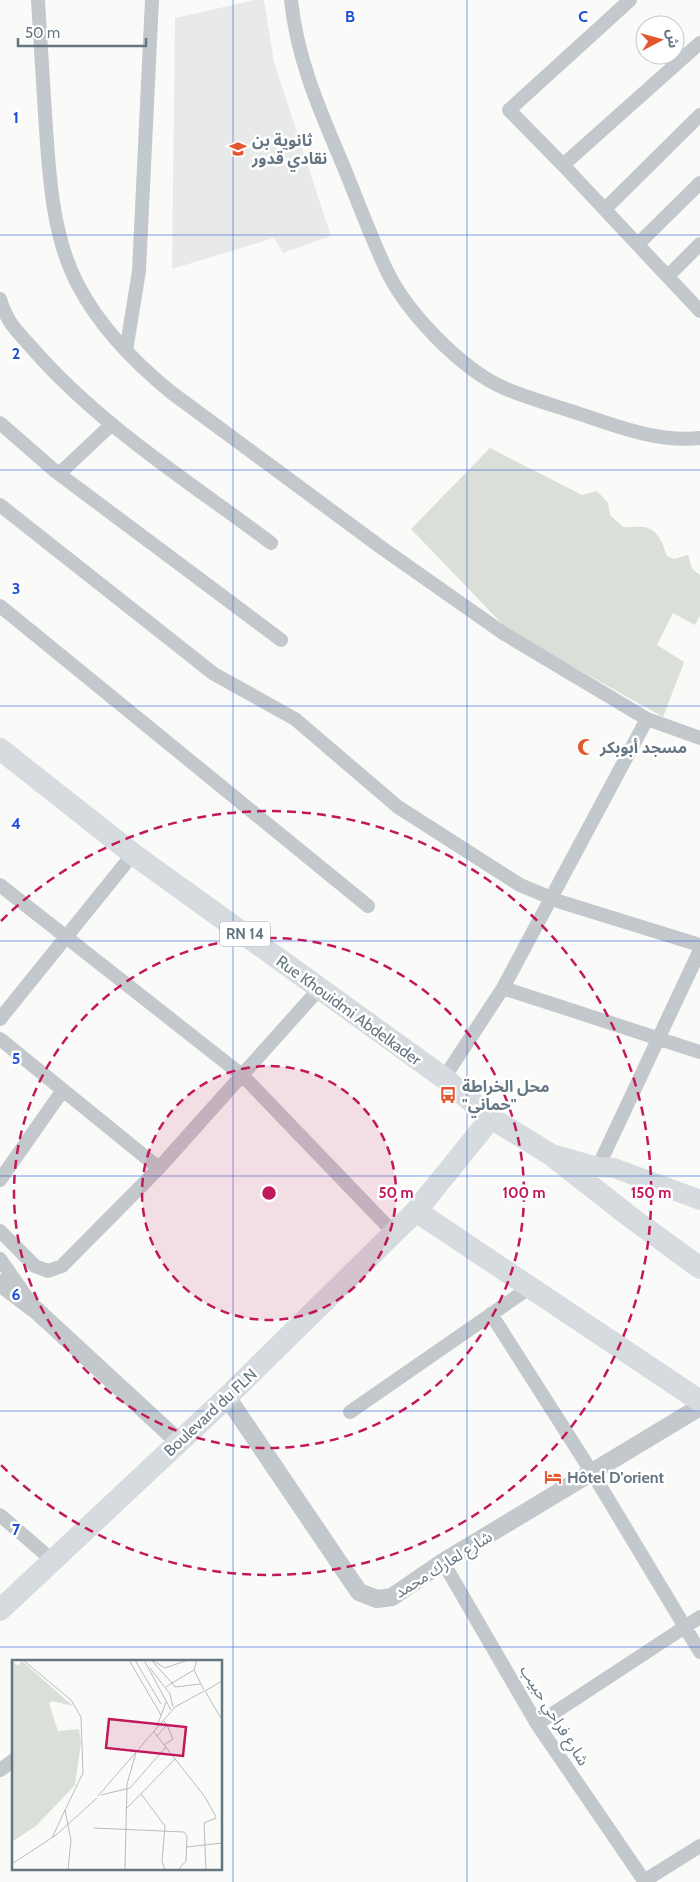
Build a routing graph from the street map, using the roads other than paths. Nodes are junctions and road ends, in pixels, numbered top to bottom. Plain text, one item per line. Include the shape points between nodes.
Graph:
1 (38, 0) edge
2 (152, 0) edge
3 (304, 0) edge
4 (630, 0) edge
5 (291, 6) edge
6 (700, 43) edge
7 (700, 115) edge
8 (563, 164) junction
9 (700, 183) edge
10 (605, 210) junction
11 (638, 244) junction
12 (700, 244) edge
13 (668, 276) junction
14 (0, 300) edge
15 (699, 309) edge
16 (126, 351) junction
17 (0, 423) edge
18 (112, 424) junction
19 (700, 438) edge
20 (59, 474) junction
21 (0, 505) edge
22 (271, 543) dead end
23 (0, 606) edge
24 (281, 640) dead end
25 (647, 719) junction
26 (700, 738) edge
27 (0, 749) edge
28 (133, 854) junction
29 (0, 885) edge
30 (550, 898) junction
31 (368, 906) dead end
32 (67, 938) junction
33 (700, 945) edge
34 (700, 950) edge
35 (320, 988) junction
36 (503, 988) junction
37 (0, 1019) edge
38 (660, 1037) junction
39 (0, 1039) edge
40 (700, 1052) edge
41 (242, 1076) junction
42 (444, 1078) junction
43 (63, 1090) junction
44 (491, 1118) junction
45 (550, 1154) junction
46 (598, 1167) junction
47 (159, 1168) junction
48 (0, 1180) edge
49 (700, 1200) edge
50 (416, 1211) junction
51 (0, 1231) edge
52 (393, 1232) junction
53 (0, 1259) edge
54 (700, 1268) edge
55 (0, 1283) edge
56 (529, 1288) junction
57 (36, 1311) junction
58 (490, 1314) junction
59 (227, 1396) junction
60 (700, 1402) edge
61 (700, 1407) edge
62 (350, 1412) dead end
63 (179, 1442) junction
64 (593, 1474) junction
65 (0, 1516) edge
66 (52, 1560) junction
67 (443, 1562) junction
68 (0, 1610) edge
69 (700, 1618) edge
70 (685, 1627) junction
71 (700, 1652) edge
72 (537, 1724) junction
73 (12, 1761) edge
74 (0, 1770) edge
75 (700, 1846) edge
76 (645, 1881) edge

1 - 16 street via 48,154 53,201 64,248 77,284 97,316
2 - 16 street via 139,271
3 - 5 street
4 - 8 street via 509,110
5 - 19 street via 308,80 387,271 417,314 439,338 470,366 503,388 637,434 686,440
6 - 8 street
7 - 10 street
8 - 10 street
9 - 11 street
10 - 11 street
11 - 13 street
12 - 13 street
13 - 15 street
14 - 18 street via 6,317 59,379
16 - 25 street via 172,392 502,633
17 - 20 street
18 - 20 street
18 - 22 street
20 - 24 street
21 - 30 street via 214,674 295,719 398,807 520,885
23 - 31 street
25 - 26 street
25 - 30 street
27 - 28 main road, Rue Khouidmi Abdelkader / RN 14
28 - 32 street
28 - 35 main road, Rue Khouidmi Abdelkader / RN 14
29 - 32 street
30 - 33 street
30 - 36 street
32 - 37 street
32 - 41 street
34 - 38 street
35 - 41 street
35 - 42 main road, Rue Khouidmi Abdelkader / RN 14
36 - 38 street
36 - 42 street
38 - 40 street
38 - 46 street
39 - 43 street
41 - 47 street
41 - 52 street
42 - 44 main road, Rue Khouidmi Abdelkader / RN 14
43 - 47 street
43 - 48 street
44 - 45 main road, Rue Khouidmi Abdelkader / RN 14
44 - 50 main road, Boulevard du FLN
45 - 46 main road
45 - 54 main road, Rue Khouidmi Abdelkader / RN 14
46 - 49 main road via 614,1168
47 - 51 street via 62,1266 48,1271 35,1266
50 - 52 main road, Boulevard du FLN
50 - 56 main road
52 - 59 main road, Boulevard du FLN
53 - 57 street
55 - 57 street
56 - 58 street
56 - 60 main road
57 - 63 street
58 - 62 street
58 - 64 street
59 - 63 main road, Boulevard du FLN
59 - 67 street, شارع لعارك محمد via 359,1592 377,1599 392,1596
61 - 64 street, شارع لعارك محمد
63 - 66 main road, Boulevard du FLN
64 - 67 street, شارع لعارك محمد
64 - 70 street
65 - 66 street
66 - 68 main road, Boulevard du FLN
67 - 72 street, شارع فراحي حبيب
69 - 70 street
70 - 71 street
70 - 72 street
72 - 76 street, شارع فراحي حبيب
73 - 74 street
75 - 76 street

